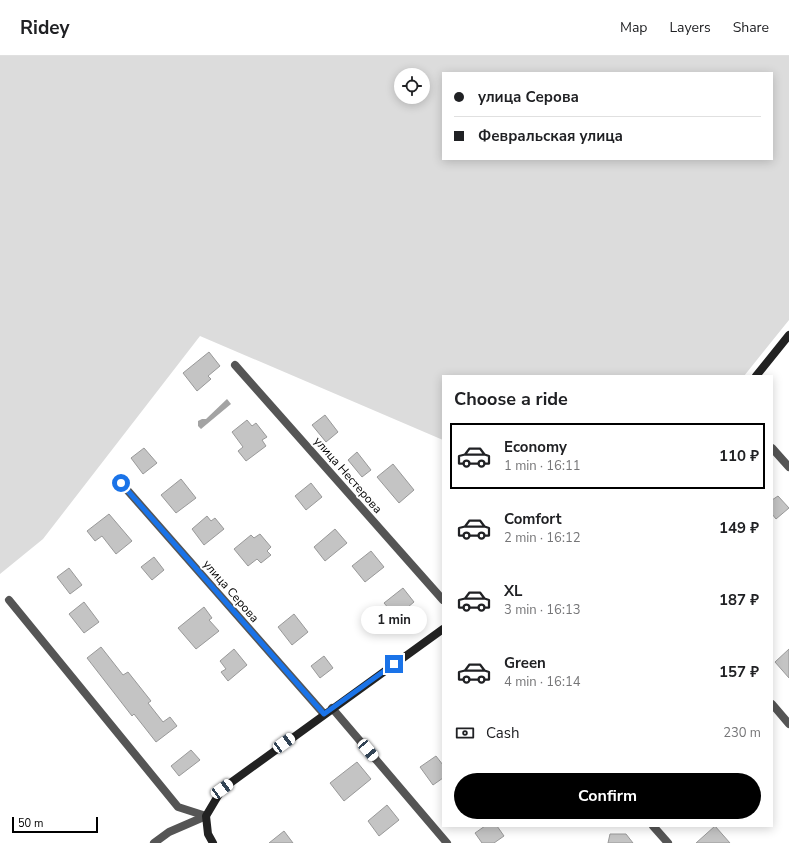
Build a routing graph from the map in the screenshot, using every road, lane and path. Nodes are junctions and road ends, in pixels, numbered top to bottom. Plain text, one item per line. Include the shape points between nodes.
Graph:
1 (789, 335) edge
2 (236, 365) dead end
3 (757, 375) edge
4 (773, 449) edge
5 (789, 467) edge
6 (121, 483) dead end
7 (442, 599) edge
8 (9, 600) dead end
9 (442, 630) edge
10 (773, 705) edge
11 (332, 708) junction
12 (324, 714) junction
13 (789, 724) edge
14 (206, 816) junction
15 (655, 827) edge
16 (154, 843) edge
17 (213, 843) edge
18 (447, 843) edge
19 (668, 843) edge

1 - 3 main road
2 - 7 street, улица Нестерова
4 - 5 street
6 - 12 street, улица Серова
8 - 14 street via 178,806
9 - 11 main road
10 - 13 street
11 - 12 main road
11 - 18 street
12 - 14 main road via 222,789
14 - 16 street via 169,832
14 - 17 main road via 208,834
15 - 19 street

